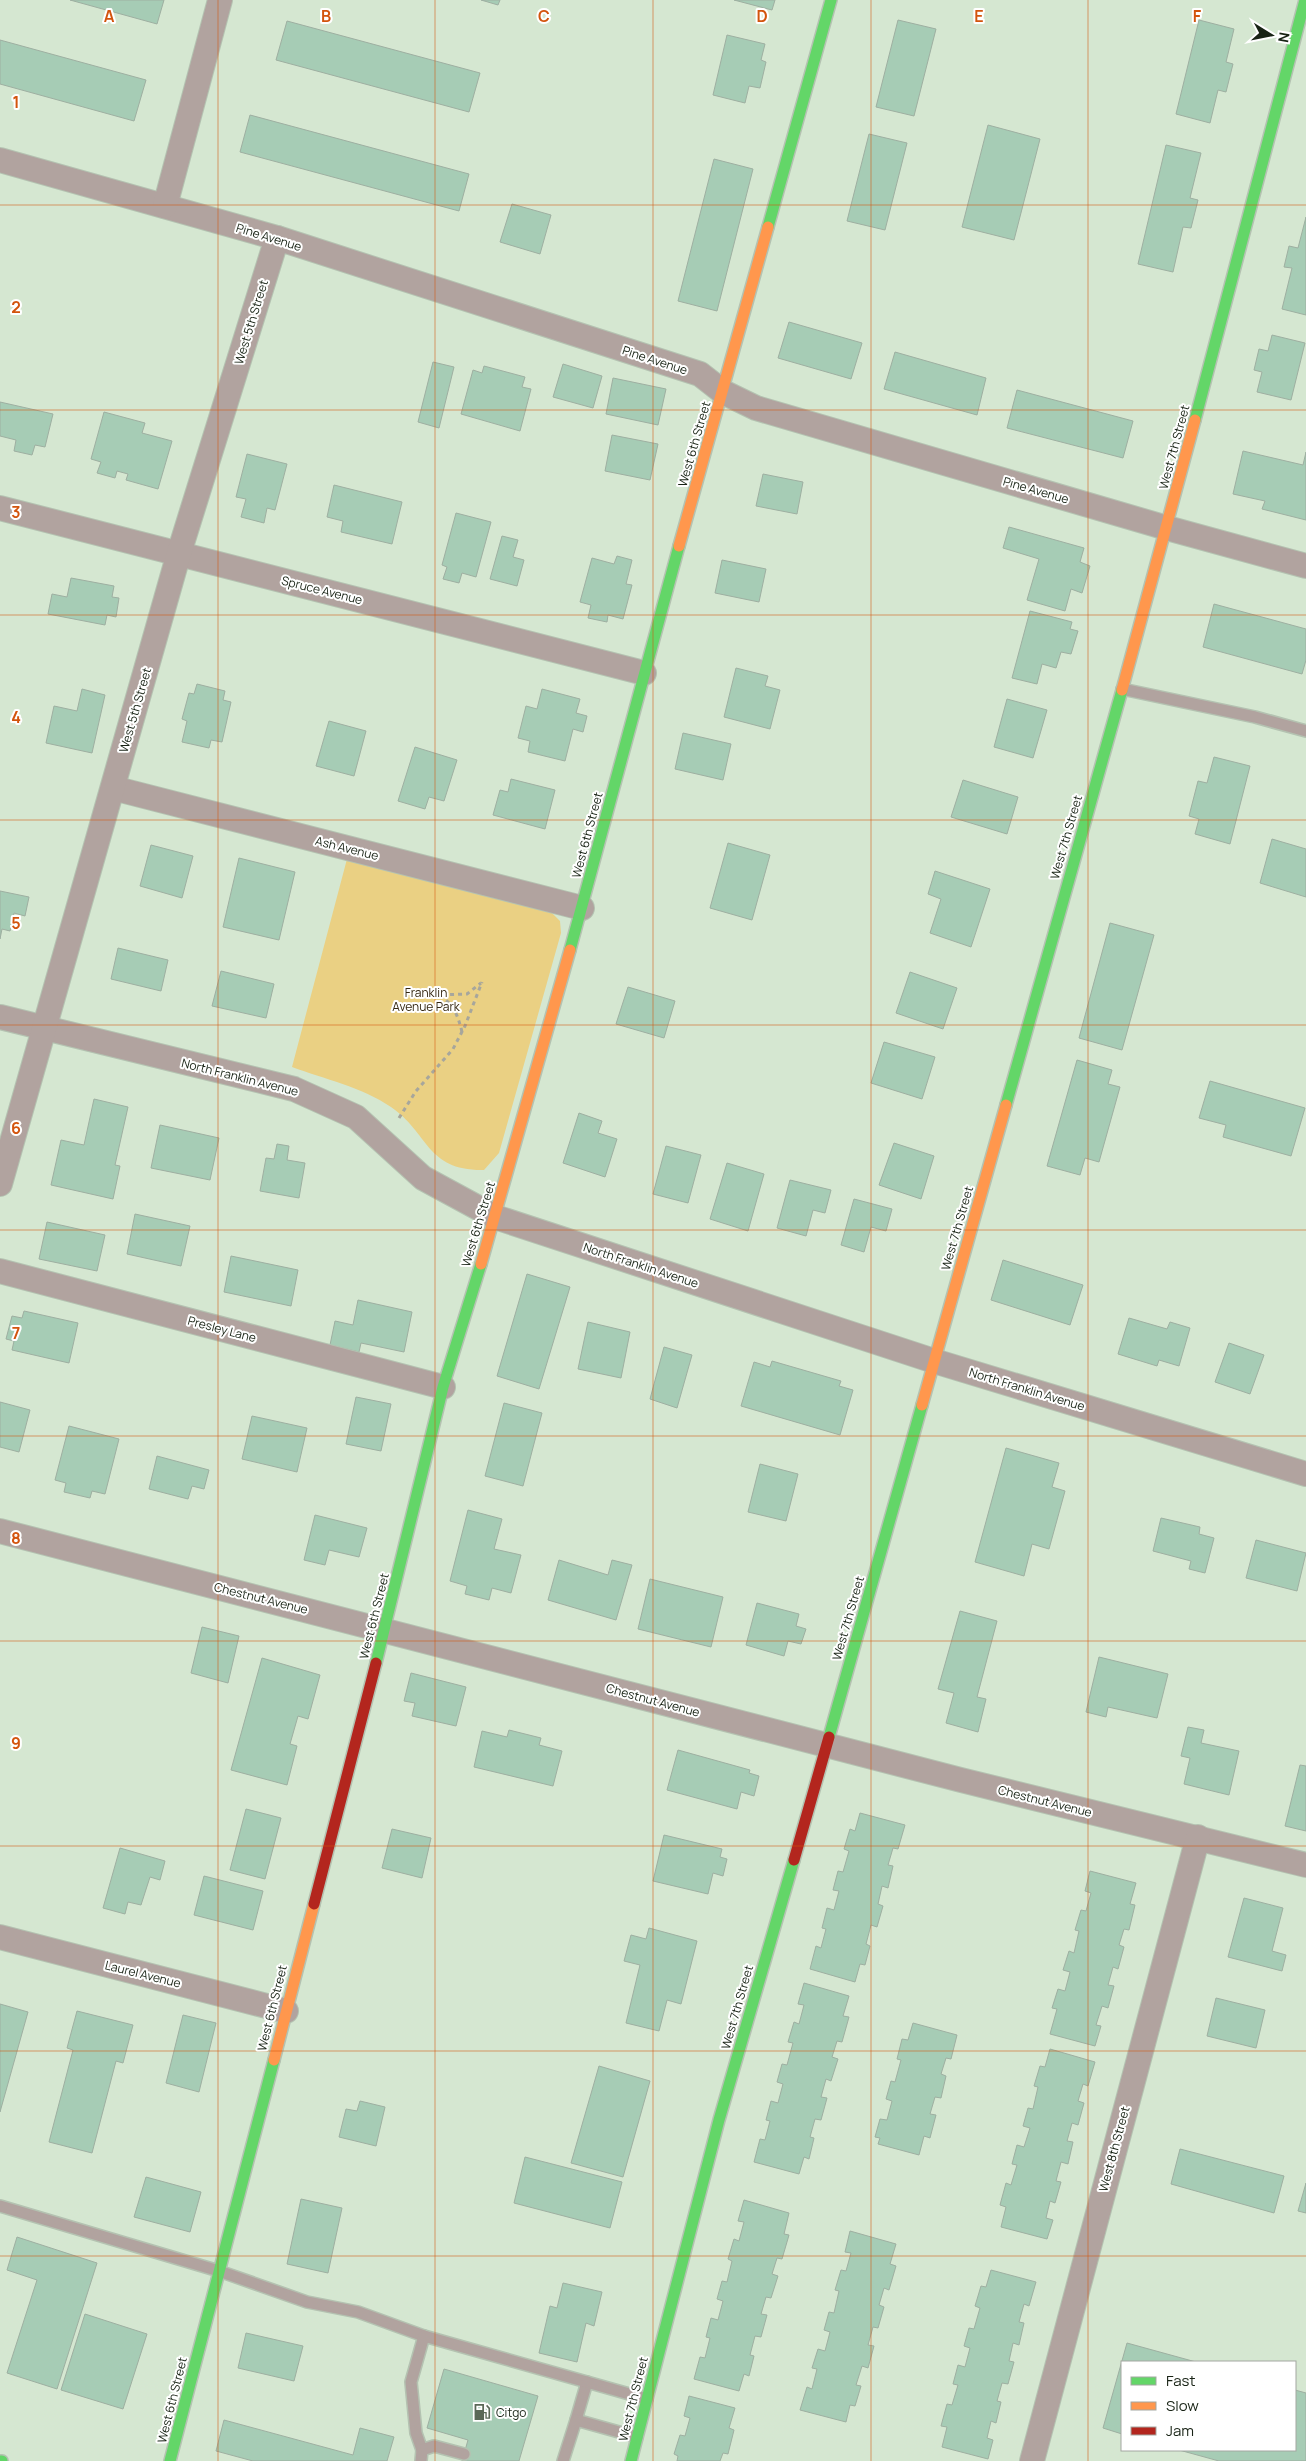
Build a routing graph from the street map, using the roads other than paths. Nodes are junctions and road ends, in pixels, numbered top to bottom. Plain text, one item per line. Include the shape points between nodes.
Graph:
1 (220, 0) edge
2 (830, 0) edge
3 (1305, 0) edge
4 (0, 160) edge
5 (165, 206) junction
6 (277, 238) junction
7 (723, 392) junction
8 (0, 508) edge
9 (1167, 528) junction
10 (179, 553) junction
11 (1306, 566) edge
12 (644, 673) junction
13 (1122, 689) junction
14 (1306, 731) edge
15 (113, 788) junction
16 (582, 908) junction
17 (0, 1017) edge
18 (43, 1029) junction
19 (0, 1184) edge
20 (495, 1217) junction
21 (0, 1271) edge
22 (934, 1361) junction
23 (443, 1387) junction
24 (1306, 1474) edge
25 (0, 1531) edge
26 (385, 1630) junction
27 (827, 1745) junction
28 (1198, 1837) junction
29 (1306, 1865) edge
30 (0, 1937) edge
31 (286, 2011) junction
32 (0, 2206) edge
33 (219, 2271) junction
34 (424, 2336) junction
35 (587, 2382) junction
36 (647, 2399) junction
37 (576, 2420) junction
38 (637, 2437) junction
39 (464, 2454) dead end
40 (421, 2455) edge
41 (170, 2461) edge
42 (563, 2461) edge
43 (631, 2461) edge
44 (1032, 2461) edge

1 - 5 street
2 - 7 street, West 6th Street
3 - 9 street, West 7th Street
4 - 5 street, Pine Avenue
5 - 6 street, Pine Avenue
6 - 7 street, Pine Avenue via 700,374
6 - 10 street, West 5th Street
7 - 9 street, Pine Avenue via 756,408
7 - 12 street, West 6th Street
8 - 10 street, Spruce Avenue
9 - 11 street, Pine Avenue
9 - 13 street, West 7th Street
10 - 12 street, Spruce Avenue
10 - 15 street, West 5th Street
12 - 16 street, West 6th Street
13 - 14 lane
13 - 22 street, West 7th Street
15 - 16 street, Ash Avenue
15 - 18 street, West 5th Street
16 - 20 street, West 6th Street
17 - 18 street, North Franklin Avenue
18 - 19 street, West 5th Street
18 - 20 street, North Franklin Avenue via 294,1089 356,1117 423,1178
20 - 22 street, North Franklin Avenue
20 - 23 street, West 6th Street
21 - 23 street, Presley Lane
22 - 24 street, North Franklin Avenue
22 - 27 street, West 7th Street
23 - 26 street, West 6th Street
25 - 26 street, Chestnut Avenue
26 - 27 street, Chestnut Avenue
26 - 31 street, West 6th Street
27 - 28 street, Chestnut Avenue
27 - 36 street, West 7th Street via 719,2120
28 - 29 street, Chestnut Avenue
28 - 44 street, West 8th Street
30 - 31 street, Laurel Avenue
31 - 33 street, West 6th Street
32 - 33 lane
33 - 34 lane via 307,2302 358,2312
33 - 41 street, West 6th Street
34 - 35 lane
34 - 40 lane via 411,2382
35 - 36 lane
35 - 37 lane
36 - 38 street, West 7th Street
37 - 38 lane
37 - 42 lane
38 - 43 street, West 7th Street
39 - 40 lane via 434,2446

